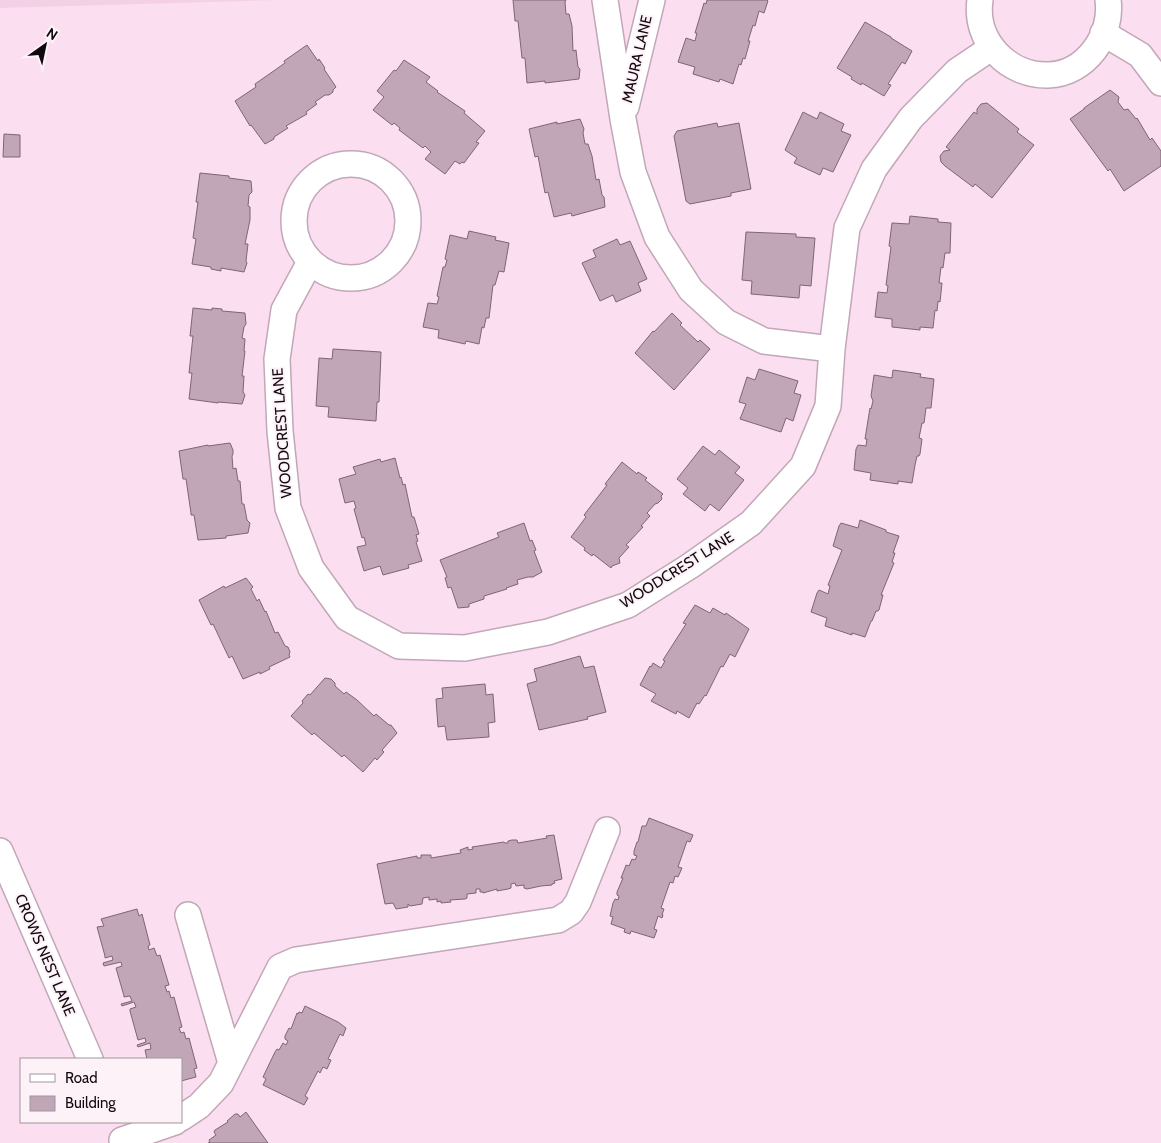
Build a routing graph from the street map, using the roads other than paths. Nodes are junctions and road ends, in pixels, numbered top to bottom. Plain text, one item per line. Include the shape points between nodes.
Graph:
1 (606, 0) edge
2 (652, 0) edge
3 (980, 0) edge
4 (1108, 0) edge
5 (1104, 33) junction
6 (991, 48) junction
7 (1161, 83) edge
8 (623, 119) junction
9 (310, 262) junction
10 (832, 350) junction
11 (607, 830) dead end
12 (0, 851) edge
13 (188, 915) dead end
14 (90, 1058) edge
15 (231, 1063) junction
16 (182, 1117) edge
17 (171, 1123) edge
18 (120, 1135) edge

1 - 8 street, MAURA LANE
2 - 8 street, MAURA LANE
3 - 6 street via 983,33
4 - 5 street via 1108,21
5 - 6 street via 1087,59 1066,71 1048,75 1021,71 1009,65
5 - 7 street via 1140,55
6 - 10 street, WOODCREST LANE via 957,71 911,118 874,169 847,228
8 - 10 street, MAURA LANE via 634,172 657,237 691,290 726,322 764,342
9 - 9 street via 326,274 356,279 378,272 394,260 404,244 408,224 407,210 393,183 377,170 364,165 344,164 328,168 311,179 298,198 293,218 300,249
9 - 10 street, WOODCREST LANE via 284,310 277,359 288,508 311,568 348,618 399,646 465,648 548,632 628,605 690,566 751,523 803,466 828,406
11 - 15 street via 578,902 571,912 558,920 296,960 280,968
12 - 14 street, CROWS NEST LANE
13 - 15 street
15 - 16 street via 221,1083 199,1106
17 - 18 street

